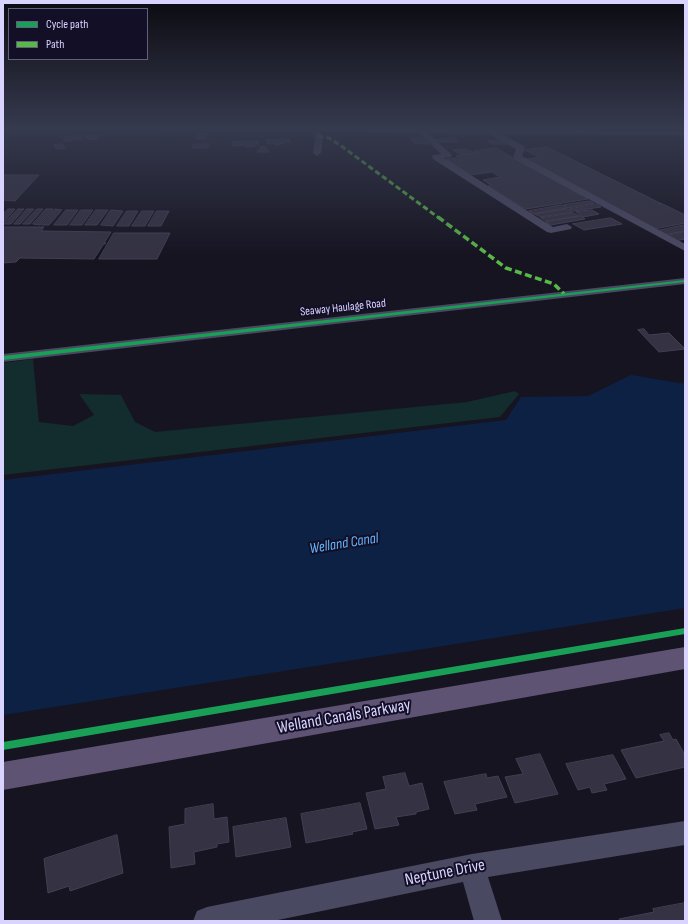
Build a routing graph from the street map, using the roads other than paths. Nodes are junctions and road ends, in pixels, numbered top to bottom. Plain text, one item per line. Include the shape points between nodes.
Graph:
1 (458, 171) edge
2 (543, 171) edge
3 (567, 227) dead end
4 (685, 248) edge
5 (685, 281) edge
6 (3, 358) edge
7 (685, 658) edge
8 (3, 776) edge
9 (685, 833) edge
10 (472, 867) junction
11 (207, 921) edge
12 (488, 921) edge

1 - 3 street via 551,230
2 - 4 street
5 - 6 street, Seaway Haulage Road
7 - 8 main road, Welland Canals Parkway
9 - 10 street, Neptune Drive
10 - 11 street, Neptune Drive
10 - 12 street

